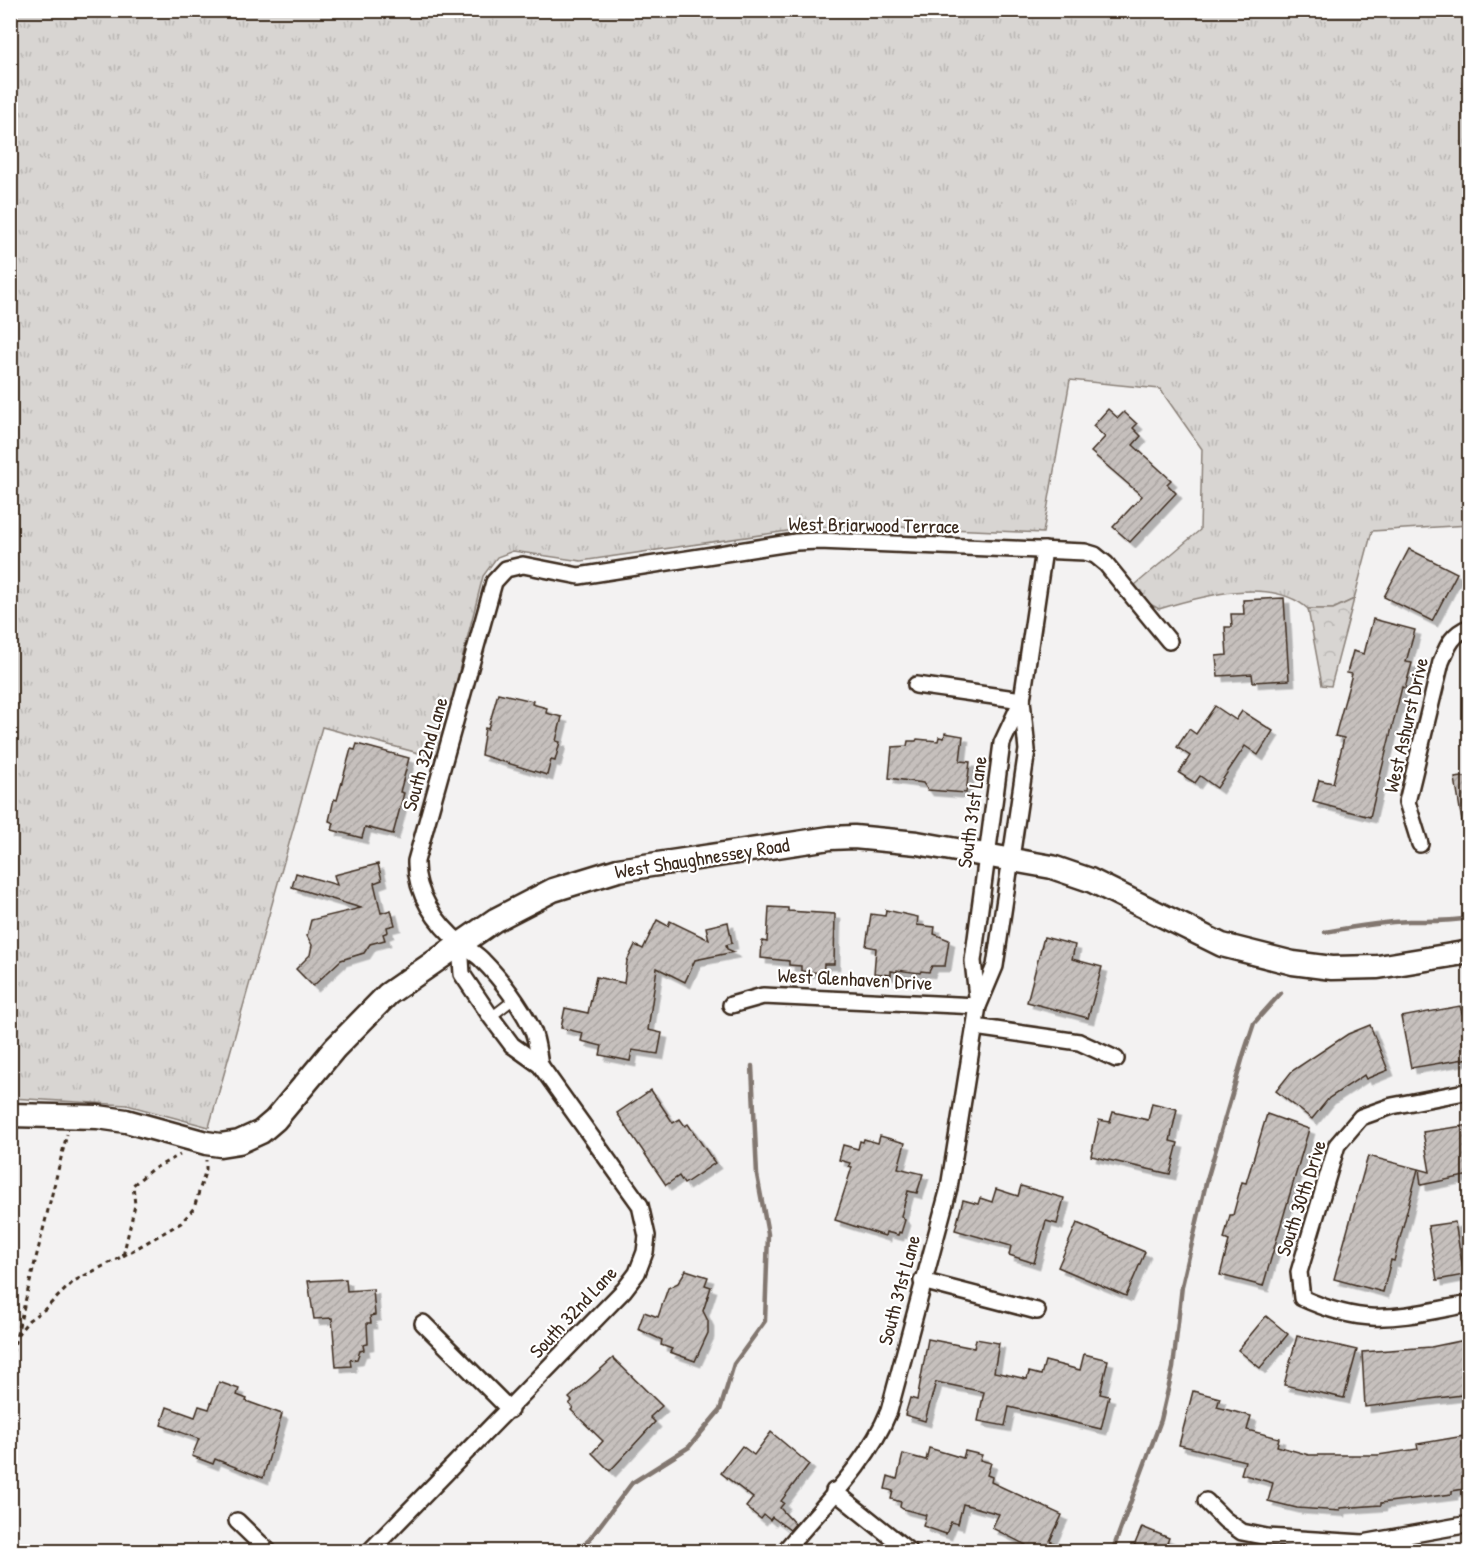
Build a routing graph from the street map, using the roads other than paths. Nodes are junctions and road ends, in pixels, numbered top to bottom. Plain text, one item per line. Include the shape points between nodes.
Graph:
1 (1044, 550) junction
2 (506, 569) joint
3 (1470, 627) edge
4 (1168, 641) dead end
5 (916, 686) dead end
6 (1022, 700) junction
7 (998, 778) junction
8 (1022, 782) junction
9 (1420, 844) dead end
10 (987, 855) junction
11 (1011, 859) junction
12 (978, 924) junction
13 (1001, 927) junction
14 (460, 943) junction
15 (1470, 952) edge
16 (513, 1000) junction
17 (731, 1005) dead end
18 (978, 1006) junction
19 (491, 1017) junction
20 (975, 1027) junction
21 (1116, 1059) dead end
22 (540, 1065) junction
23 (1470, 1091) edge
24 (10, 1114) edge
25 (922, 1281) junction
26 (1470, 1304) edge
27 (1037, 1311) dead end
28 (423, 1323) dead end
29 (510, 1410) junction
30 (834, 1491) junction
31 (1206, 1501) dead end
32 (237, 1521) dead end
33 (1470, 1524) edge
34 (1363, 1547) edge
35 (268, 1551) edge
36 (369, 1551) edge
37 (784, 1551) edge
38 (910, 1551) edge

1 - 2 street, West Briarwood Terrace via 796,542 579,576 523,566
1 - 4 street, West Briarwood Terrace via 1095,555
1 - 6 street, South 31st Lane
2 - 14 street, South 32nd Lane via 494,582 416,861 418,885 428,905
3 - 9 street, West Ashurst Drive via 1457,632 1441,662 1407,802
5 - 6 street
6 - 7 street, South 31st Lane via 1002,743
6 - 8 street, South 31st Lane via 1027,750
7 - 8 street
7 - 10 street, South 31st Lane
8 - 11 street, South 31st Lane
10 - 11 street, West Shaughnessey Road
10 - 12 street, South 31st Lane
10 - 14 street, West Shaughnessey Road via 894,841 830,838 618,870 553,890
11 - 13 street, South 31st Lane
11 - 15 street, West Shaughnessey Road via 1090,880 1222,945 1293,963 1332,968 1378,967
12 - 13 street
12 - 18 street, South 31st Lane via 973,961
13 - 18 street, South 31st Lane via 995,966
14 - 16 street, South 32nd Lane via 483,960
14 - 19 street, South 32nd Lane via 462,974
14 - 24 street, West Shaughnessey Road via 388,994 275,1120 239,1142 206,1143 126,1121
16 - 19 lane
16 - 22 street, South 32nd Lane via 533,1030
17 - 18 street, West Glenhaven Drive via 763,996
18 - 20 street, South 31st Lane
19 - 22 street, South 32nd Lane via 512,1044
20 - 21 street via 1079,1042
20 - 25 street, South 31st Lane via 949,1188
22 - 29 street, South 32nd Lane via 633,1193 645,1217 647,1236 637,1273 624,1290
23 - 26 street, South 30th Drive via 1392,1106 1361,1117 1336,1145 1299,1272 1302,1298 1327,1310 1373,1319 1408,1317
25 - 27 street
25 - 30 street, South 31st Lane via 880,1433
28 - 29 street
29 - 36 street, South 32nd Lane
30 - 37 street, South 31st Lane
30 - 38 street
31 - 34 street via 1242,1532
32 - 35 street
33 - 34 street

